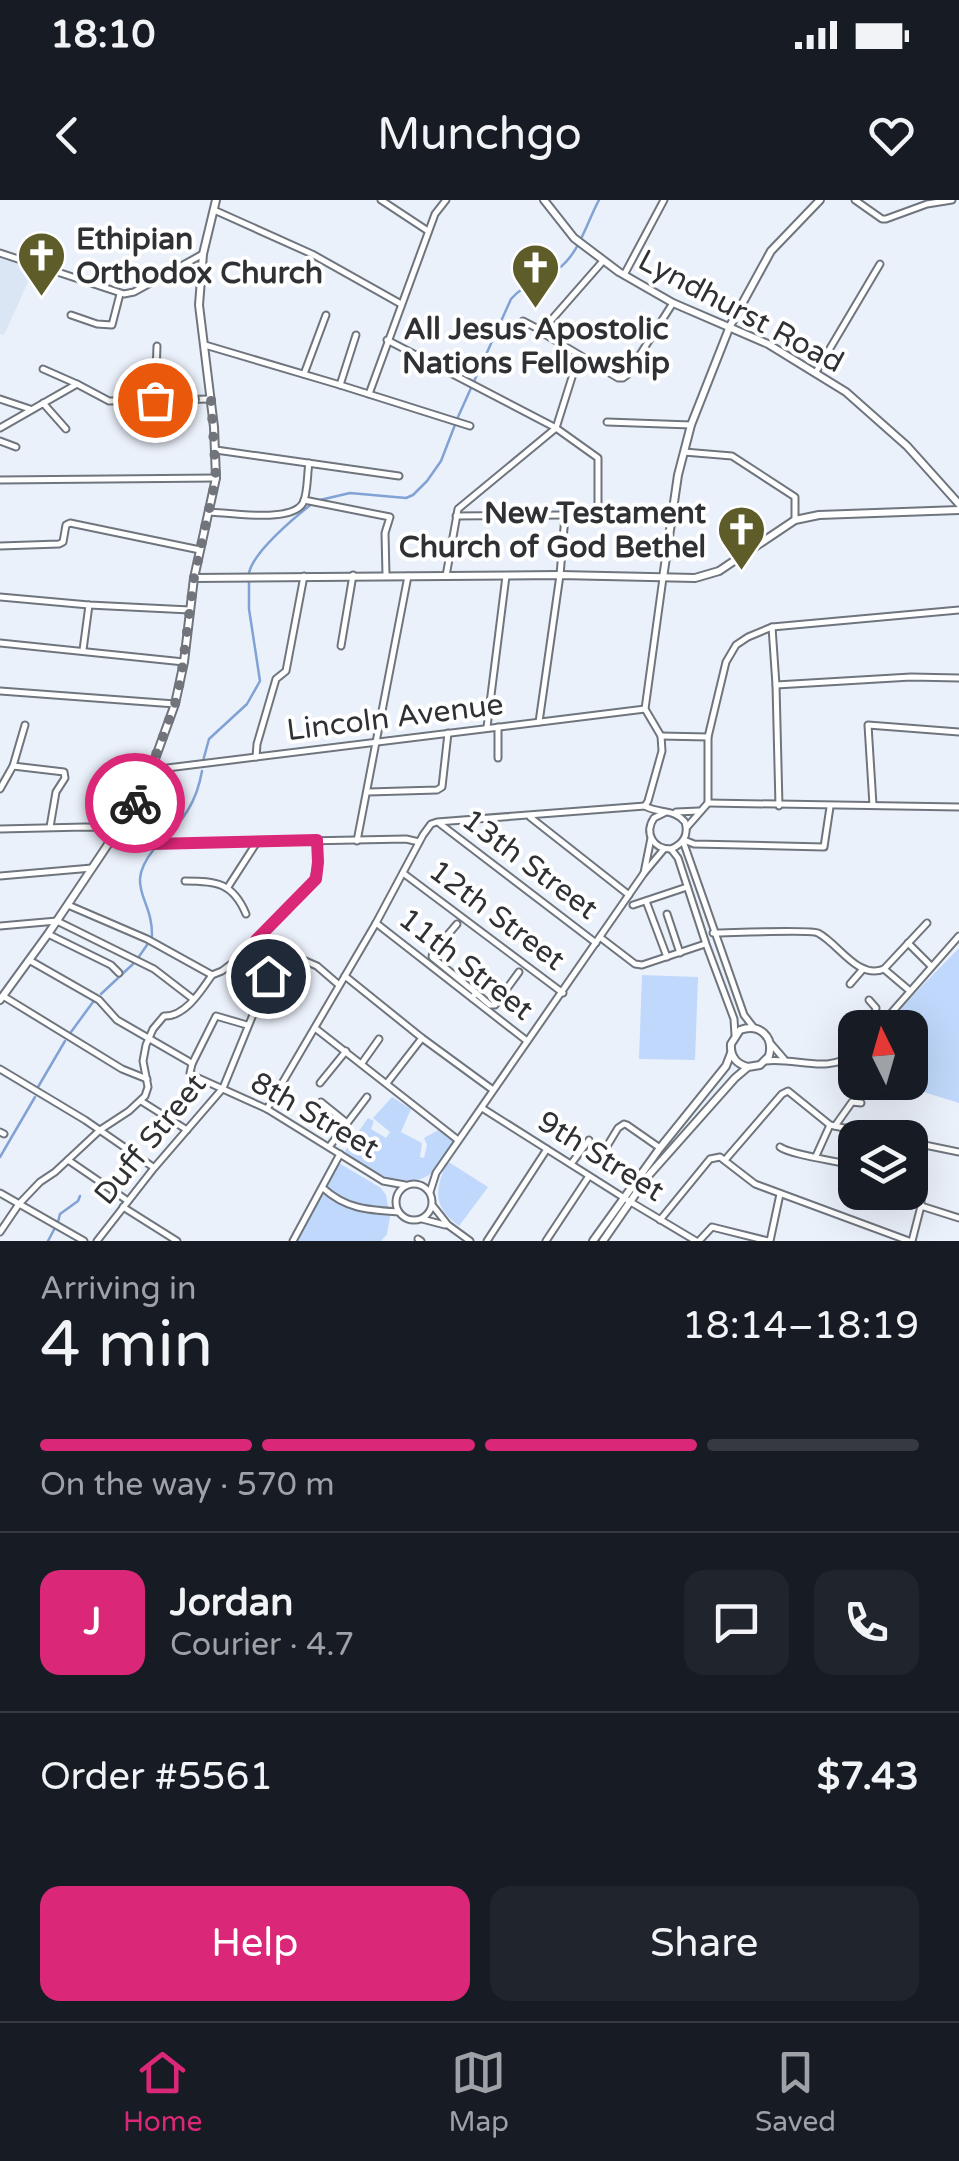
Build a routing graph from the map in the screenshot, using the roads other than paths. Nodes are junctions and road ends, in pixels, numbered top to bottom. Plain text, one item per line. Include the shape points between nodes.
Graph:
1 (216, 200) edge
2 (381, 200) edge
3 (446, 200) edge
4 (544, 200) edge
5 (664, 200) edge
6 (820, 200) edge
7 (855, 200) edge
8 (952, 200) edge
9 (214, 210) junction
10 (428, 231) junction
11 (0, 253) edge
12 (203, 254) junction
13 (602, 261) junction
14 (880, 264) dead end
15 (624, 274) junction
16 (120, 294) junction
17 (673, 302) junction
18 (401, 304) junction
19 (71, 315) dead end
20 (326, 315) dead end
21 (522, 321) dead end
22 (730, 326) junction
23 (544, 332) junction
24 (356, 335) dead end
25 (387, 340) junction
26 (202, 344) junction
27 (156, 346) dead end
28 (579, 355) junction
29 (43, 369) dead end
30 (816, 372) junction
31 (304, 374) junction
32 (76, 384) junction
33 (340, 384) junction
34 (369, 394) junction
35 (211, 399) junction
36 (0, 400) edge
37 (155, 400) junction
38 (43, 403) junction
39 (32, 410) junction
40 (606, 422) dead end
41 (691, 425) junction
42 (470, 426) dead end
43 (0, 428) edge
44 (556, 428) junction
45 (66, 429) dead end
46 (0, 441) edge
47 (16, 447) dead end
48 (216, 450) junction
49 (684, 452) junction
50 (308, 463) junction
51 (400, 476) dead end
52 (216, 478) junction
53 (0, 480) edge
54 (304, 500) junction
55 (959, 507) edge
56 (210, 512) junction
57 (674, 514) junction
58 (456, 516) junction
59 (565, 516) junction
60 (598, 516) junction
61 (795, 520) junction
62 (0, 546) edge
63 (201, 550) junction
64 (560, 575) junction
65 (304, 576) junction
66 (353, 576) junction
67 (386, 576) junction
68 (408, 576) junction
69 (446, 576) junction
70 (506, 576) junction
71 (194, 578) junction
72 (664, 578) junction
73 (0, 597) edge
74 (89, 605) junction
75 (190, 610) junction
76 (959, 610) edge
77 (772, 627) junction
78 (0, 643) edge
79 (341, 646) dead end
80 (83, 650) junction
81 (184, 662) junction
82 (959, 678) edge
83 (776, 684) junction
84 (0, 691) edge
85 (175, 704) junction
86 (645, 708) junction
87 (539, 722) junction
88 (26, 725) dead end
89 (498, 727) junction
90 (486, 728) junction
91 (959, 732) edge
92 (448, 733) junction
93 (661, 736) junction
94 (708, 737) junction
95 (377, 742) junction
96 (256, 757) junction
97 (498, 758) dead end
98 (13, 766) junction
99 (151, 770) junction
100 (0, 789) edge
101 (368, 792) junction
102 (706, 806) junction
103 (778, 806) junction
104 (646, 807) junction
105 (830, 807) junction
106 (873, 807) junction
107 (959, 807) edge
108 (670, 812) junction
109 (530, 816) junction
110 (437, 822) junction
111 (686, 827) junction
112 (50, 828) junction
113 (120, 828) junction
114 (0, 829) edge
115 (650, 834) junction
116 (113, 838) junction
117 (317, 840) junction
118 (357, 840) junction
119 (683, 841) junction
120 (257, 842) junction
121 (419, 842) junction
122 (668, 848) junction
123 (94, 868) junction
124 (644, 872) junction
125 (404, 873) junction
126 (0, 876) edge
127 (185, 881) dead end
128 (228, 887) junction
129 (688, 887) junction
130 (629, 896) junction
131 (646, 901) junction
132 (68, 904) junction
133 (633, 905) dead end
134 (246, 914) dead end
135 (667, 914) dead end
136 (57, 921) junction
137 (376, 922) junction
138 (927, 922) dead end
139 (457, 924) dead end
140 (0, 926) edge
141 (714, 933) junction
142 (48, 934) junction
143 (959, 936) edge
144 (256, 940) junction
145 (598, 940) junction
146 (706, 944) junction
147 (908, 944) junction
148 (279, 951) junction
149 (680, 952) junction
150 (667, 956) junction
151 (29, 960) junction
152 (932, 966) junction
153 (863, 969) junction
154 (884, 969) junction
155 (520, 972) dead end
156 (119, 973) dead end
157 (212, 975) junction
158 (344, 976) junction
159 (850, 984) dead end
160 (339, 985) junction
161 (910, 991) junction
162 (563, 992) junction
163 (474, 996) junction
164 (2, 998) edge
165 (193, 999) junction
166 (869, 1000) dead end
167 (875, 1010) edge
168 (893, 1010) edge
169 (248, 1026) junction
170 (315, 1028) junction
171 (754, 1028) junction
172 (735, 1035) junction
173 (149, 1038) junction
174 (422, 1038) junction
175 (379, 1039) dead end
176 (528, 1042) junction
177 (770, 1044) junction
178 (346, 1051) junction
179 (732, 1054) junction
180 (784, 1059) junction
181 (765, 1062) junction
182 (838, 1062) edge
183 (362, 1063) junction
184 (192, 1064) junction
185 (748, 1067) junction
186 (0, 1069) edge
187 (147, 1080) junction
188 (320, 1083) dead end
189 (387, 1083) junction
190 (223, 1088) junction
191 (493, 1090) junction
192 (367, 1096) dead end
193 (141, 1101) junction
194 (321, 1102) dead end
195 (861, 1102) dead end
196 (482, 1108) junction
197 (267, 1109) junction
198 (348, 1123) junction
199 (833, 1126) junction
200 (838, 1127) edge
201 (100, 1130) junction
202 (187, 1130) junction
203 (458, 1140) junction
204 (589, 1140) dead end
205 (928, 1146) edge
206 (780, 1147) dead end
207 (329, 1148) junction
208 (660, 1148) junction
209 (548, 1150) junction
210 (959, 1152) edge
211 (340, 1154) junction
212 (816, 1156) junction
213 (68, 1160) junction
214 (725, 1160) junction
215 (838, 1162) edge
216 (571, 1164) junction
217 (154, 1168) junction
218 (436, 1172) junction
219 (589, 1176) junction
220 (637, 1180) junction
221 (384, 1181) junction
222 (419, 1184) junction
223 (405, 1185) junction
224 (322, 1188) junction
225 (430, 1192) junction
226 (0, 1193) edge
227 (780, 1194) junction
228 (396, 1198) junction
229 (626, 1200) junction
230 (19, 1204) junction
231 (126, 1204) junction
232 (433, 1204) junction
233 (928, 1208) edge
234 (920, 1210) edge
235 (399, 1212) junction
236 (959, 1218) edge
237 (422, 1219) junction
238 (660, 1220) junction
239 (448, 1226) junction
240 (0, 1232) edge
241 (468, 1240) edge
242 (84, 1241) edge
243 (97, 1241) edge
244 (177, 1241) edge
245 (293, 1241) edge
246 (487, 1241) edge
247 (546, 1241) edge
248 (593, 1241) edge
249 (603, 1241) edge
250 (698, 1241) edge
251 (769, 1241) edge
252 (911, 1241) edge

1 - 9 street
2 - 10 street
3 - 10 street
4 - 13 street, Lyndhurst Road
5 - 15 street
6 - 22 street via 771,251
7 - 8 street via 886,219
9 - 12 street
9 - 18 street
10 - 18 street
11 - 16 street
12 - 16 street
12 - 26 street
13 - 15 street, Lyndhurst Road
13 - 23 street
14 - 30 street
15 - 17 street, Lyndhurst Road
16 - 19 street via 112,325
17 - 22 street, Lyndhurst Road
17 - 28 street via 626,377
18 - 25 street
20 - 31 street
21 - 23 street
22 - 30 street, Lyndhurst Road
22 - 41 street
23 - 28 street
24 - 33 street
25 - 34 street
25 - 44 street
26 - 31 street
26 - 35 street
27 - 37 street
28 - 44 street
29 - 32 street
30 - 55 street, Lyndhurst Road via 888,429
31 - 33 street
32 - 37 street via 108,401
32 - 38 street
33 - 34 street
34 - 42 street
35 - 37 street
35 - 48 street
36 - 39 street
38 - 39 street
38 - 45 street
39 - 43 street
40 - 41 street
41 - 49 street
44 - 58 street
44 - 60 street via 598,458
46 - 47 street
48 - 50 street
48 - 52 street
49 - 57 street
49 - 61 street via 732,456 796,496
50 - 51 street
50 - 54 street
52 - 53 street
52 - 56 street
54 - 56 street via 284,514
54 - 67 street via 390,517
55 - 61 street
56 - 63 street
57 - 60 street
57 - 72 street
58 - 59 street
58 - 69 street
59 - 60 street
59 - 64 street
61 - 72 street via 720,572
62 - 63 street via 59,544 70,523
63 - 71 street
64 - 70 street
64 - 72 street
64 - 87 street
65 - 66 street
65 - 71 street
65 - 96 street via 286,671 276,678
66 - 67 street
66 - 79 street
67 - 68 street
68 - 69 street
68 - 95 street
69 - 70 street
70 - 90 street
71 - 75 street
72 - 86 street
73 - 74 street
74 - 75 street
74 - 80 street
75 - 81 street
76 - 77 street
77 - 83 street
77 - 94 street via 736,645 726,662
78 - 80 street
80 - 81 street
81 - 85 street
82 - 83 street
83 - 103 street
84 - 85 street
85 - 99 street
86 - 87 street, Lincoln Avenue
86 - 93 street
87 - 89 street, Lincoln Avenue
88 - 98 street
89 - 90 street, Lincoln Avenue
89 - 97 street
90 - 92 street, Lincoln Avenue
91 - 106 street via 868,725
92 - 95 street, Lincoln Avenue
92 - 101 street via 442,787
93 - 94 street
93 - 104 street
94 - 102 street
95 - 96 street, Lincoln Avenue
95 - 101 street
96 - 99 street, Lincoln Avenue
98 - 100 street
98 - 112 street via 64,772
99 - 113 street
101 - 118 street
102 - 103 street
102 - 108 street
102 - 111 street
103 - 105 street
104 - 108 street
104 - 109 street
104 - 115 street
105 - 106 street
105 - 119 street via 824,846
106 - 107 street
108 - 111 street
108 - 115 street via 654,818
109 - 110 street
109 - 130 street
110 - 121 street
110 - 145 street, 13th Street
111 - 119 street
112 - 113 street
112 - 114 street
113 - 116 street
115 - 122 street
115 - 124 street
116 - 120 street
116 - 123 street
117 - 118 street
117 - 120 street
117 - 144 street via 316,879
118 - 121 street
119 - 122 street
119 - 141 street
120 - 128 street
121 - 125 street
122 - 124 street
122 - 129 street
123 - 126 street
123 - 132 street
124 - 130 street
125 - 137 street
125 - 162 street, 12th Street
127 - 128 street
128 - 134 street
129 - 131 street
129 - 146 street
130 - 145 street
131 - 133 street
131 - 150 street
132 - 136 street
132 - 157 street
135 - 149 street
136 - 140 street
136 - 142 street
136 - 165 street via 154,970
137 - 158 street
137 - 163 street, 11th Street
138 - 147 street
139 - 163 street via 432,957
141 - 153 street via 817,932
141 - 171 street
142 - 151 street
142 - 156 street
143 - 152 street
144 - 148 street
144 - 157 street
145 - 150 street, 13th Street via 634,964
145 - 162 street
146 - 149 street
146 - 172 street
147 - 152 street
147 - 154 street
148 - 160 street via 317,966
148 - 169 street, Duff Street
149 - 150 street
151 - 164 street
151 - 173 street
152 - 161 street
153 - 154 street
153 - 159 street
154 - 161 street
155 - 163 street via 495,1005
157 - 165 street
158 - 160 street
158 - 174 street
160 - 170 street
161 - 168 street
162 - 176 street
163 - 176 street, 11th Street
164 - 187 street
165 - 173 street via 178,1014 164,1016
166 - 167 street
169 - 184 street via 216,1016
169 - 190 street, Duff Street
170 - 178 street
170 - 197 street
171 - 172 street
171 - 177 street
172 - 179 street
173 - 184 street
173 - 187 street
174 - 189 street
174 - 191 street
175 - 183 street
176 - 191 street
177 - 180 street
177 - 181 street
178 - 183 street
178 - 188 street
179 - 185 street
179 - 208 street
180 - 181 street
180 - 182 street
181 - 185 street
183 - 189 street
184 - 190 street, 8th Street via 190,1073
185 - 229 street
186 - 201 street
187 - 193 street
189 - 203 street
190 - 197 street, 8th Street
190 - 202 street, Duff Street
191 - 196 street
192 - 198 street
193 - 201 street
193 - 202 street
194 - 198 street
195 - 199 street via 852,1102
196 - 203 street
196 - 209 street, 9th Street
197 - 207 street, 8th Street
198 - 207 street
199 - 200 street
199 - 212 street
199 - 214 street via 788,1091
201 - 213 street
201 - 217 street
202 - 217 street, Duff Street
203 - 218 street
204 - 216 street
205 - 210 street
206 - 212 street
207 - 211 street, 8th Street
208 - 220 street
208 - 220 street via 628,1124 618,1128 601,1156
209 - 216 street, 9th Street
209 - 246 street
211 - 221 street, 8th Street
211 - 224 street
212 - 215 street
213 - 230 street
213 - 231 street
214 - 227 street
214 - 238 street via 710,1160
216 - 219 street, 9th Street
217 - 231 street, Duff Street
218 - 222 street
218 - 225 street
219 - 229 street, 9th Street
219 - 247 street
220 - 229 street
221 - 223 street
221 - 228 street
222 - 223 street
222 - 225 street
223 - 228 street
224 - 235 street via 350,1207
224 - 245 street
225 - 232 street
226 - 230 street
227 - 251 street
227 - 252 street
228 - 235 street
229 - 238 street, 9th Street
229 - 248 street
229 - 249 street
230 - 240 street
230 - 242 street
231 - 243 street, Duff Street
231 - 244 street
232 - 237 street
232 - 239 street
233 - 236 street
234 - 252 street
235 - 237 street
237 - 239 street
238 - 250 street, 9th Street
239 - 241 street
250 - 251 street via 712,1226

